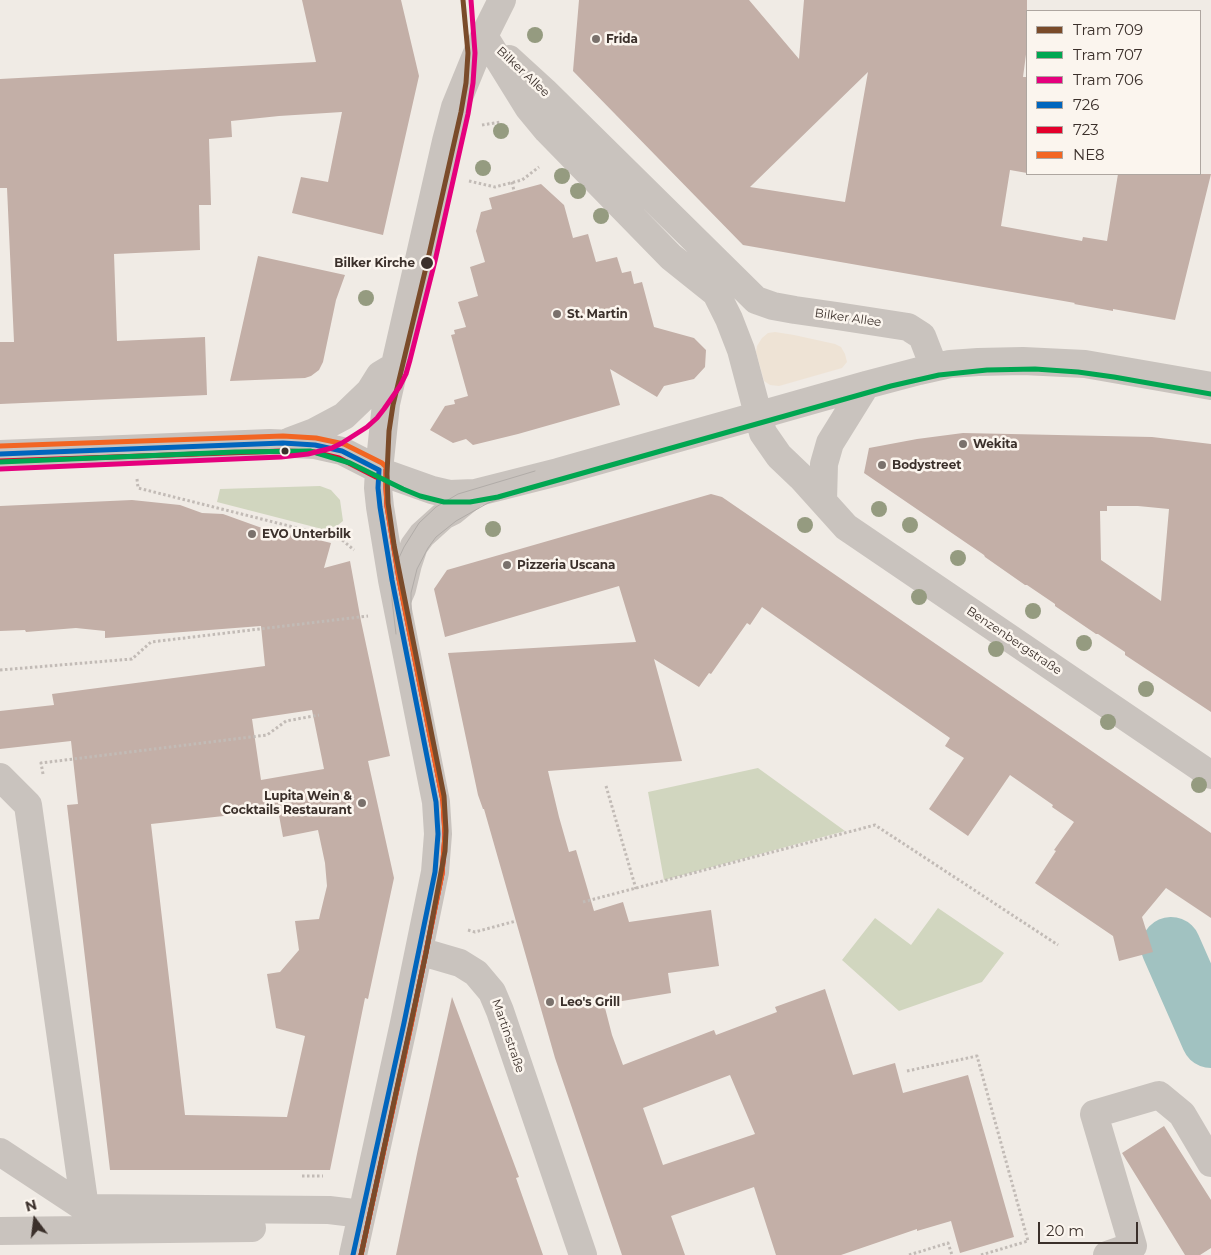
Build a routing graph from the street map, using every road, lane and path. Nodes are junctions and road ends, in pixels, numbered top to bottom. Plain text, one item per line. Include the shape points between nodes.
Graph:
1 (502, 0) edge
2 (484, 36) junction
3 (528, 175) dead end
4 (512, 182) junction
5 (488, 185) dead end
6 (514, 191) dead end
7 (756, 300) junction
8 (730, 319) junction
9 (395, 366) junction
10 (934, 368) junction
11 (1210, 382) edge
12 (866, 385) junction
13 (757, 416) junction
14 (284, 443) junction
15 (134, 448) junction
16 (0, 454) edge
17 (379, 470) junction
18 (475, 493) junction
19 (822, 501) junction
20 (388, 559) junction
21 (396, 600) junction
22 (360, 616) dead end
23 (0, 670) edge
24 (319, 715) dead end
25 (1211, 775) edge
26 (0, 777) edge
27 (44, 782) dead end
28 (606, 786) dead end
29 (636, 889) junction
30 (583, 902) dead end
31 (426, 918) junction
32 (516, 922) dead end
33 (1058, 945) dead end
34 (418, 951) junction
35 (907, 1071) dead end
36 (0, 1152) edge
37 (1211, 1163) edge
38 (299, 1176) dead end
39 (368, 1185) junction
40 (85, 1208) junction
41 (0, 1231) edge
42 (357, 1234) edge
43 (583, 1255) edge
44 (909, 1255) edge
45 (952, 1255) edge
46 (981, 1255) edge
47 (1107, 1255) edge

1 - 2 street
2 - 7 street, Bilker Allee via 528,75
2 - 8 street, Bilker Allee via 528,107 547,130 670,257 716,293
2 - 9 street via 450,124
3 - 4 path
4 - 5 path via 495,187
4 - 6 path
7 - 8 street
7 - 10 street, Bilker Allee via 795,310 908,328 922,336
8 - 13 street, Bilker Allee
9 - 14 street via 380,375 370,391 344,416
9 - 17 street via 386,404
10 - 11 street via 978,362 1052,361
10 - 12 street
12 - 13 street
12 - 19 street via 830,444 824,464
13 - 18 street
13 - 19 street, Benzenbergstraße via 762,433 779,456
14 - 15 street
14 - 17 street via 342,451
15 - 16 street
15 - 20 path via 138,488 341,539 354,550
17 - 18 street via 441,493
17 - 20 street via 378,488
18 - 21 street via 422,535 414,546
19 - 25 street, Benzenbergstraße via 846,527
20 - 21 street
21 - 31 street via 436,802 435,872
22 - 23 path via 150,642 132,659
24 - 27 path via 286,721 267,735 42,763
26 - 40 street via 28,805
28 - 29 path
29 - 30 path
29 - 33 path via 875,825
31 - 32 path via 474,932
31 - 34 street
34 - 39 street
34 - 43 street, Martinstraße via 460,962 476,973 492,992
35 - 46 path via 977,1056 1028,1241
36 - 40 street
37 - 47 street via 1182,1114 1159,1095 1094,1114 1134,1246
38 - 39 path via 319,1176
39 - 42 street
40 - 42 street via 329,1210
41 - 42 street via 314,1227
44 - 45 path via 948,1243

